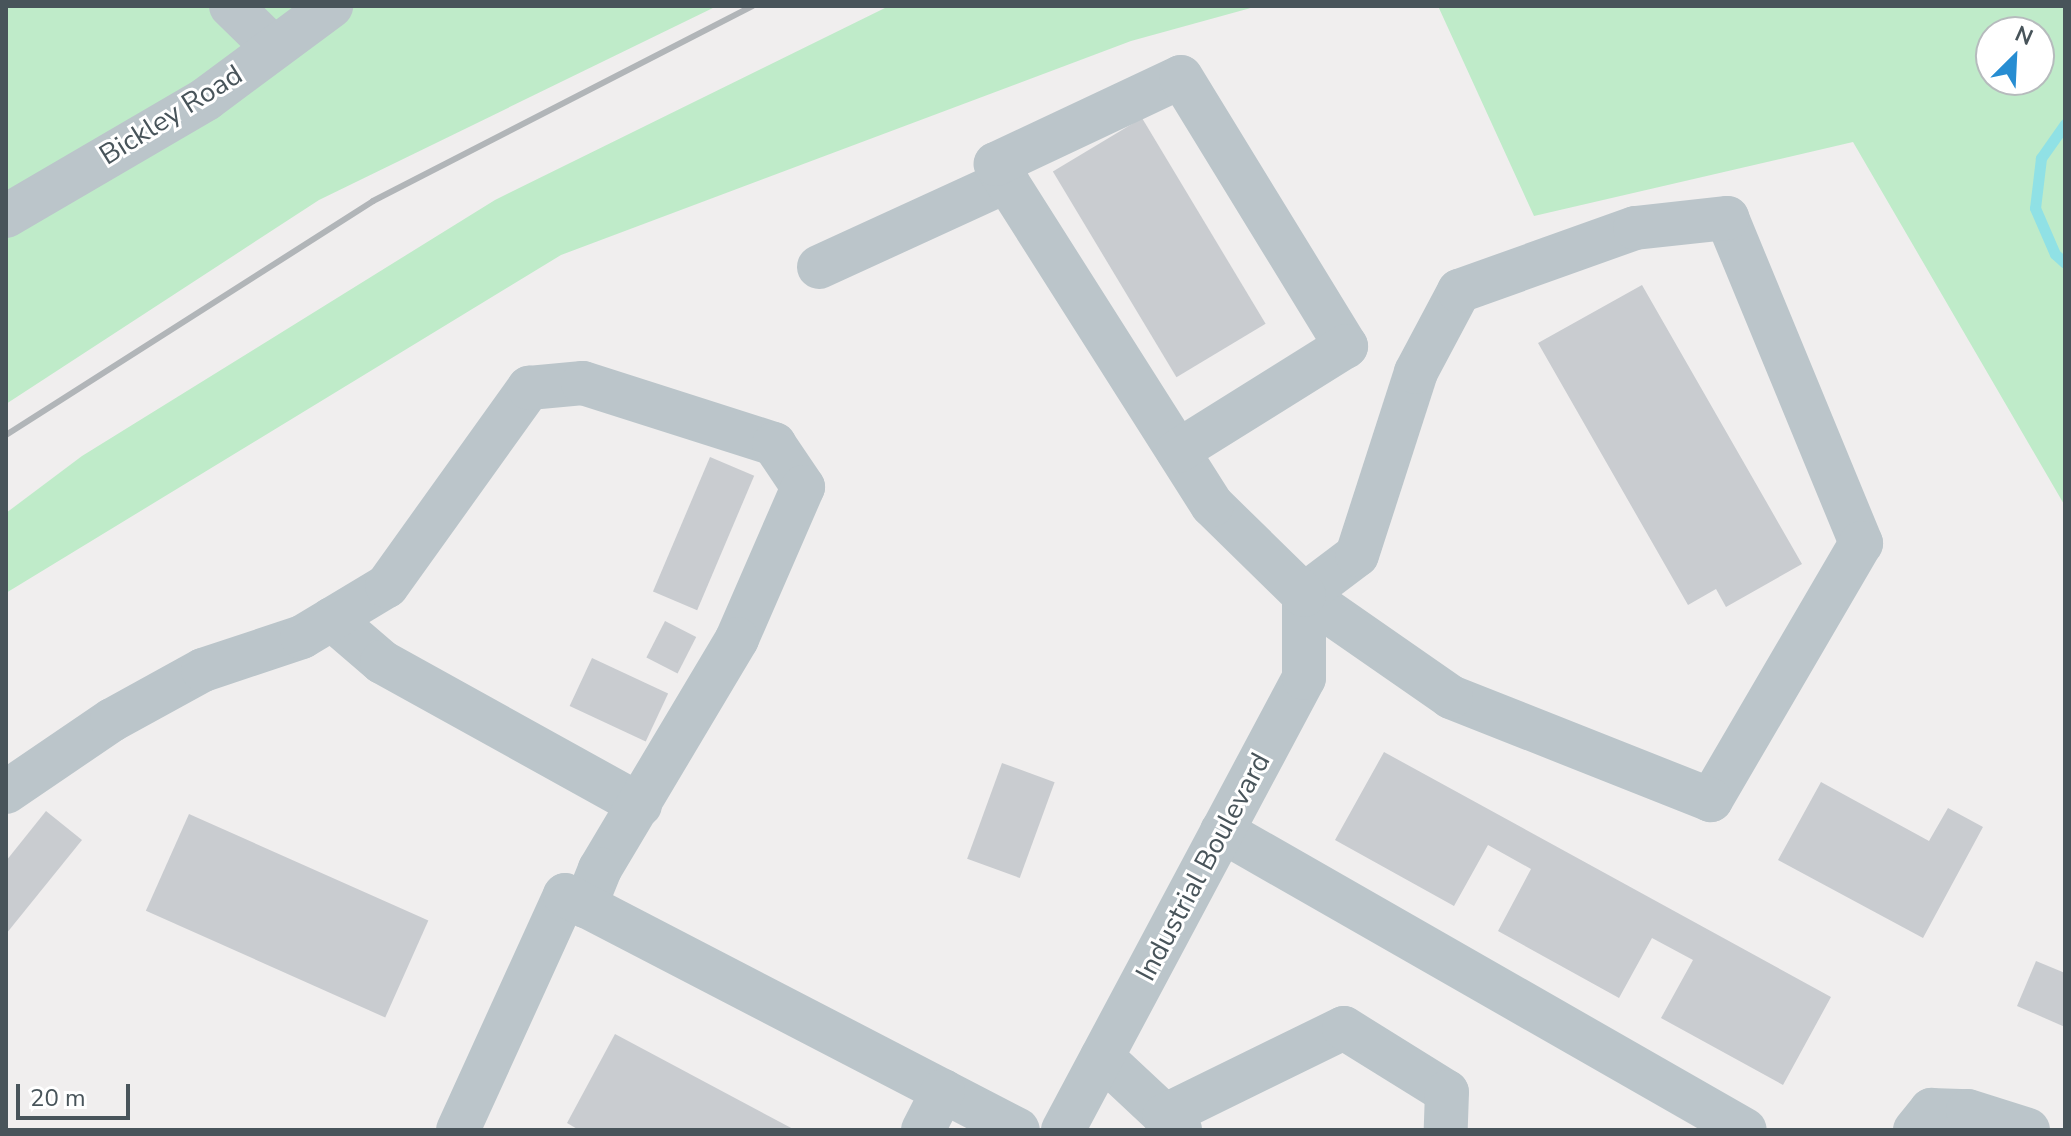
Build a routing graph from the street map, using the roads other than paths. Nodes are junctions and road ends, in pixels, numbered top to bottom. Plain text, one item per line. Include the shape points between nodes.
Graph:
1 (231, 6) edge
2 (331, 6) edge
3 (274, 48) junction
4 (1007, 181) junction
5 (6, 216) edge
6 (819, 267) dead end
7 (1178, 451) junction
8 (1304, 595) junction
9 (332, 619) junction
10 (6, 792) edge
11 (640, 805) junction
12 (1222, 831) junction
13 (585, 906) junction
14 (1102, 1057) junction
15 (943, 1091) junction
16 (1172, 1123) edge
17 (458, 1130) edge
18 (923, 1130) edge
19 (1018, 1130) edge
20 (1063, 1130) edge
21 (1446, 1130) edge
22 (1745, 1130) edge
23 (1915, 1130) edge
24 (2028, 1130) edge

1 - 3 street
2 - 3 street, Bickley Road
3 - 5 street, Bickley Road via 206,99
4 - 6 street
4 - 7 street
4 - 7 street via 996,164 1181,77 1346,346
7 - 8 street via 1212,505
8 - 8 street via 1451,697 1711,800 1861,543 1727,218 1635,228 1459,291 1416,372 1357,555
8 - 12 street, Industrial Boulevard via 1304,678
9 - 10 street via 302,637 203,670 112,720
9 - 11 street via 382,662
9 - 11 street via 387,586 529,388 583,383 774,444 803,487 737,639
11 - 13 street via 600,869
12 - 14 street, Industrial Boulevard
12 - 22 street
13 - 15 street
13 - 17 street via 565,895
14 - 16 street
14 - 20 street, Industrial Boulevard
15 - 18 street
15 - 19 street
16 - 21 street via 1344,1028 1447,1092
23 - 24 street via 1931,1110 1968,1111

